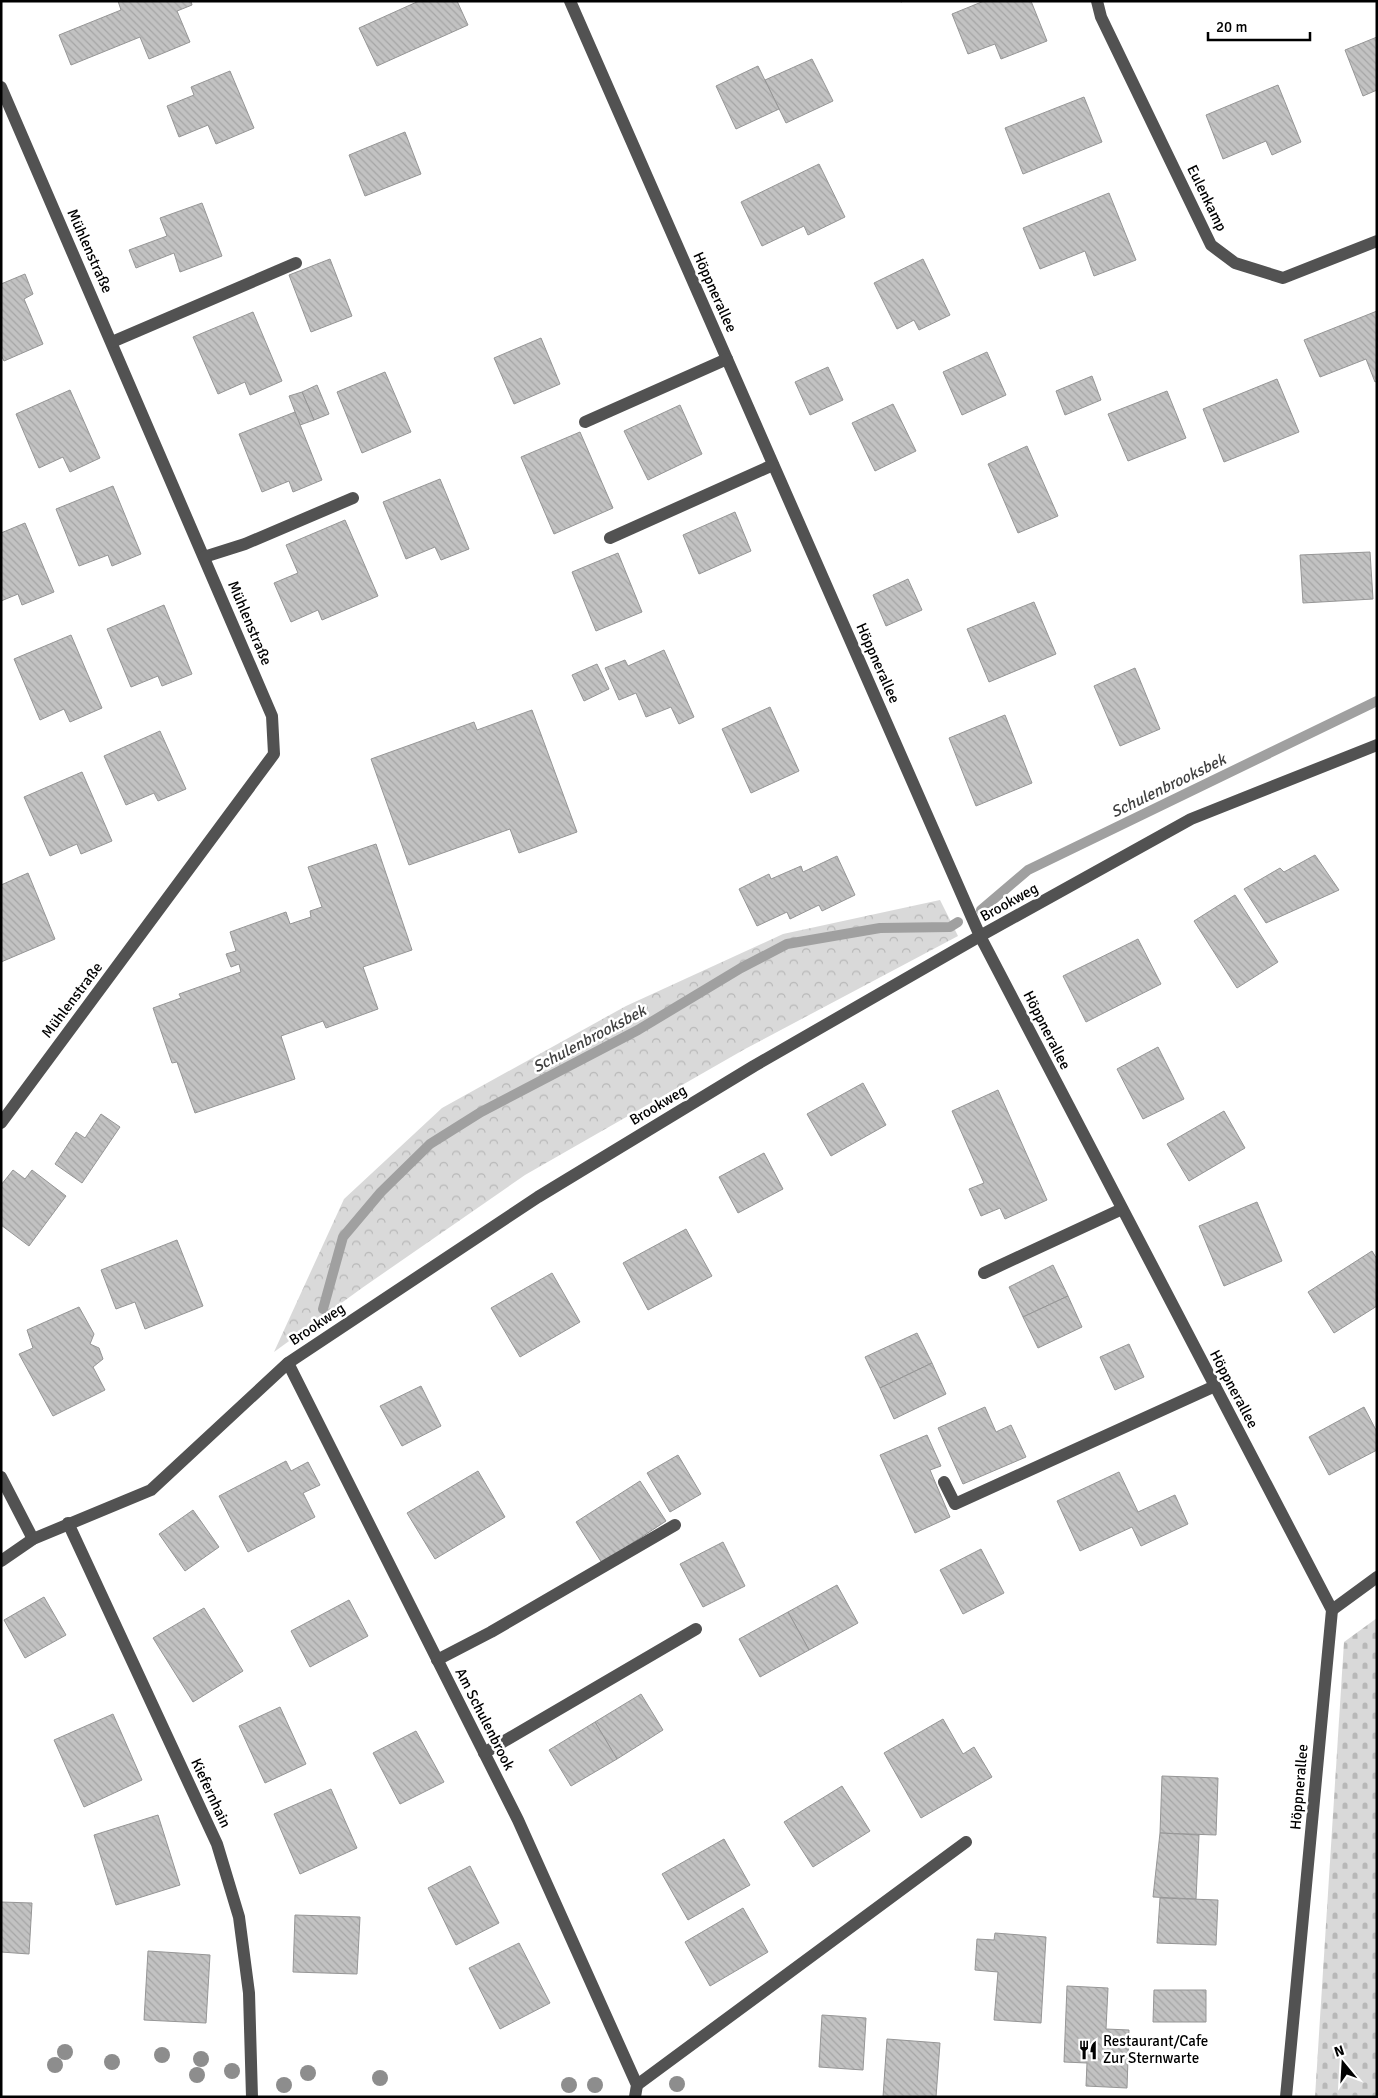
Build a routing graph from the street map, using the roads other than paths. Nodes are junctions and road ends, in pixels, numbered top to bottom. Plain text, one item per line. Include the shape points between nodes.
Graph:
1 (570, 1) edge
2 (1097, 1) edge
3 (1, 87) edge
4 (1377, 240) edge
5 (296, 263) dead end
6 (112, 342) junction
7 (727, 359) junction
8 (585, 422) dead end
9 (773, 465) junction
10 (354, 498) dead end
11 (610, 538) dead end
12 (204, 557) junction
13 (1377, 745) edge
14 (980, 936) junction
15 (1, 1123) edge
16 (1122, 1209) junction
17 (984, 1273) dead end
18 (288, 1363) junction
19 (1215, 1386) junction
20 (1, 1477) edge
21 (944, 1482) dead end
22 (68, 1523) junction
23 (675, 1525) dead end
24 (33, 1539) junction
25 (1, 1561) edge
26 (1377, 1577) edge
27 (1332, 1610) junction
28 (696, 1629) dead end
29 (437, 1660) junction
30 (484, 1753) junction
31 (966, 1842) dead end
32 (636, 2091) edge
33 (252, 2097) edge
34 (1286, 2097) edge

1 - 7 street, Höppnerallee
2 - 4 street, Eulenkamp via 1101,17 1212,245 1235,264 1283,278
3 - 6 street, Mühlenstraße
5 - 6 street
6 - 12 street, Mühlenstraße
7 - 8 street
7 - 9 street, Höppnerallee
9 - 11 street
9 - 14 street, Höppnerallee
10 - 12 street via 245,544
12 - 15 street, Mühlenstraße via 272,716 274,754
13 - 14 street, Brookweg via 1191,819
14 - 16 street, Höppnerallee
14 - 18 street, Brookweg via 754,1066 538,1197
16 - 17 street
16 - 19 street, Höppnerallee
18 - 22 street, Brookweg via 151,1490
18 - 29 street, Am Schulenbrook
19 - 21 street via 955,1504
19 - 27 street, Höppnerallee
20 - 24 street
22 - 24 street, Brookweg
22 - 33 street, Kiefernhain via 216,1844 238,1918 250,1993
23 - 29 street
24 - 25 street, Brookweg
26 - 27 street
27 - 34 street, Höppnerallee
28 - 30 street
29 - 30 street, Am Schulenbrook
30 - 32 street, Am Schulenbrook via 518,1820
31 - 32 street

